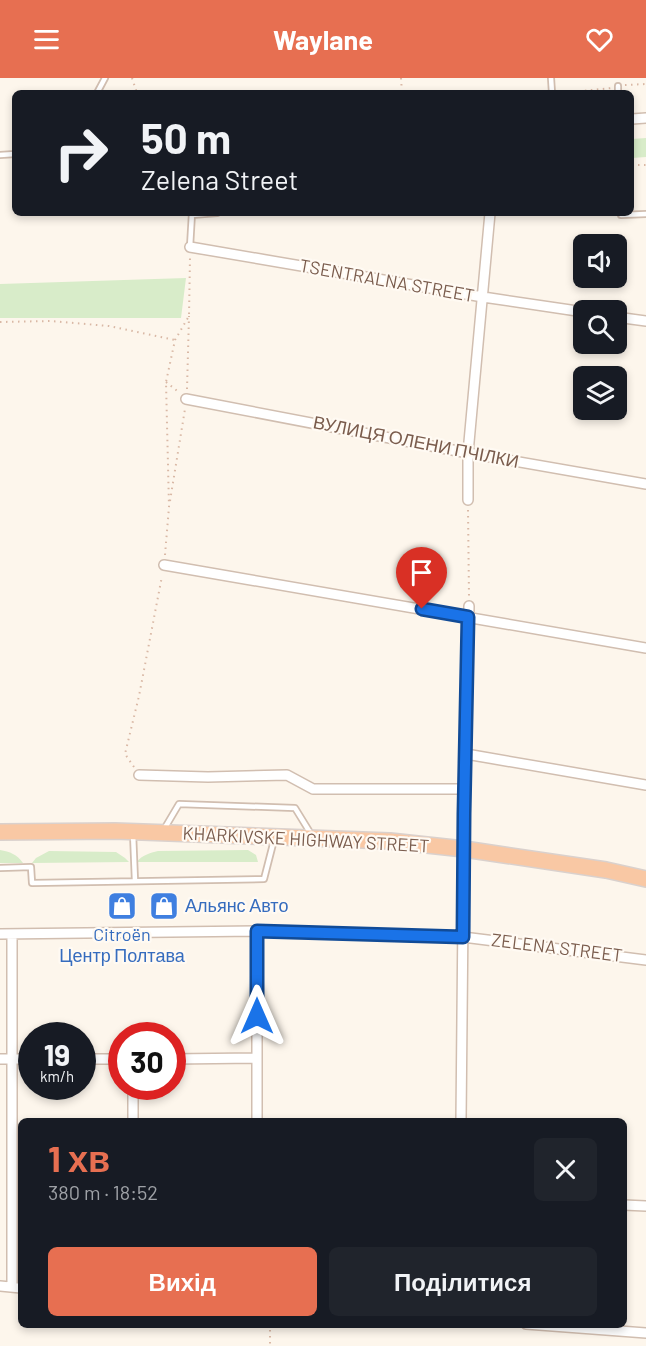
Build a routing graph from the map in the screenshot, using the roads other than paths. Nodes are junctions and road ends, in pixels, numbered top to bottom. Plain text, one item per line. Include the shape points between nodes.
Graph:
1 (192, 216) edge
2 (490, 216) edge
3 (190, 247) joint
4 (483, 297) junction
5 (573, 310) edge
6 (627, 318) edge
7 (646, 321) edge
8 (186, 399) road end
9 (468, 453) junction
10 (646, 483) edge
11 (468, 500) road end
12 (165, 565) road end
13 (469, 606) road end
14 (468, 617) junction
15 (646, 648) edge
16 (466, 754) junction
17 (139, 775) road end
18 (646, 785) edge
19 (465, 789) junction
20 (0, 832) edge
21 (133, 832) junction
22 (161, 833) junction
23 (274, 837) junction
24 (314, 838) junction
25 (464, 849) junction
26 (0, 868) edge
27 (646, 879) edge
28 (135, 881) junction
29 (257, 931) junction
30 (0, 934) edge
31 (12, 934) junction
32 (463, 937) junction
33 (646, 960) edge
34 (0, 1059) edge
35 (11, 1059) junction
36 (18, 1059) edge
37 (186, 1059) edge
38 (257, 1059) junction
39 (133, 1100) edge
40 (133, 1118) edge
41 (257, 1118) edge
42 (461, 1118) edge
43 (627, 1205) edge
44 (646, 1206) edge
45 (0, 1286) edge
46 (16, 1287) edge
47 (579, 1328) edge
48 (646, 1333) edge

1 - 3 lane
2 - 4 street
3 - 4 street, TSENTRALNA STREET
4 - 5 street, TSENTRALNA STREET
4 - 9 street
6 - 7 street
8 - 9 street, ВУЛИЦЯ ОЛЕНИ ПЧІЛКИ
9 - 10 street, ВУЛИЦЯ ОЛЕНИ ПЧІЛКИ
9 - 11 street
12 - 14 street
13 - 14 street
14 - 15 street
14 - 16 street
16 - 18 street
16 - 19 street
17 - 19 street via 287,775 313,789
19 - 25 street
20 - 21 highway, KHARKIVSKE HIGHWAY STREET
21 - 22 highway, KHARKIVSKE HIGHWAY STREET
21 - 28 lane
22 - 23 highway, KHARKIVSKE HIGHWAY STREET
22 - 24 lane via 179,804 295,807
23 - 24 highway, KHARKIVSKE HIGHWAY STREET
23 - 28 lane via 264,879
24 - 25 highway, KHARKIVSKE HIGHWAY STREET
25 - 27 highway, KHARKIVSKE HIGHWAY STREET
25 - 32 street
26 - 28 lane via 30,867 32,883
29 - 31 street, ZELENA STREET
29 - 32 street, ZELENA STREET
29 - 38 street
30 - 31 street, ZELENA STREET
31 - 35 street
32 - 33 street, ZELENA STREET
32 - 42 street
34 - 35 street
35 - 36 street
35 - 46 street
37 - 38 street
38 - 41 street
39 - 40 street
43 - 44 street
45 - 46 street
47 - 48 street

